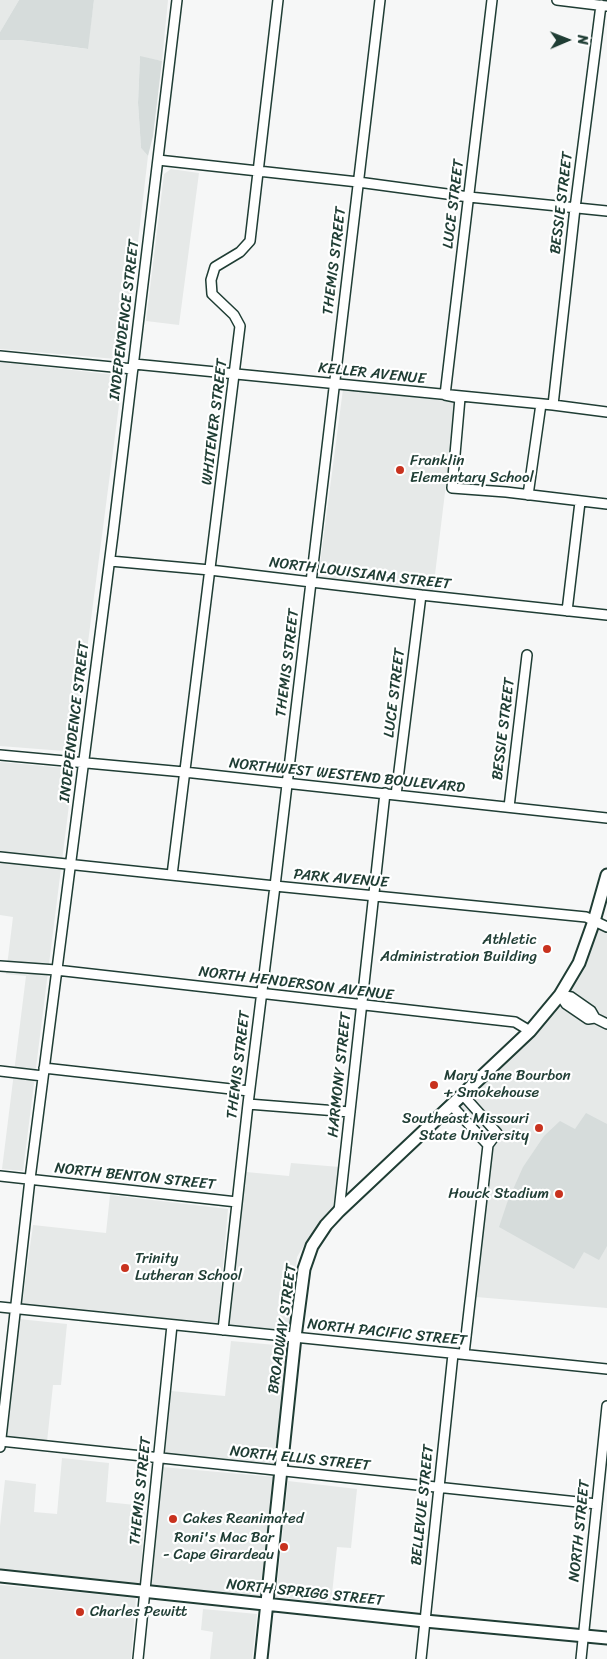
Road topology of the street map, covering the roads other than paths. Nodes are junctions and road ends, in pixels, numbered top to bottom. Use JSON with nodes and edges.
{"nodes":[{"id":1,"x":177,"y":0,"type":"edge"},
{"id":2,"x":278,"y":0,"type":"edge"},
{"id":3,"x":380,"y":0,"type":"edge"},
{"id":4,"x":492,"y":0,"type":"edge"},
{"id":5,"x":557,"y":0,"type":"edge"},
{"id":6,"x":604,"y":6,"type":"edge"},
{"id":7,"x":158,"y":160,"type":"junction"},
{"id":8,"x":258,"y":172,"type":"junction"},
{"id":9,"x":358,"y":182,"type":"junction"},
{"id":10,"x":469,"y":197,"type":"junction"},
{"id":11,"x":575,"y":208,"type":"junction"},
{"id":12,"x":607,"y":211,"type":"edge"},
{"id":13,"x":0,"y":356,"type":"edge"},
{"id":14,"x":134,"y":367,"type":"junction"},
{"id":15,"x":234,"y":373,"type":"junction"},
{"id":16,"x":334,"y":385,"type":"junction"},
{"id":17,"x":445,"y":395,"type":"junction"},
{"id":18,"x":541,"y":404,"type":"junction"},
{"id":19,"x":553,"y":405,"type":"junction"},
{"id":20,"x":607,"y":412,"type":"edge"},
{"id":21,"x":528,"y":495,"type":"junction"},
{"id":22,"x":580,"y":502,"type":"junction"},
{"id":23,"x":607,"y":504,"type":"edge"},
{"id":24,"x":110,"y":561,"type":"junction"},
{"id":25,"x":210,"y":570,"type":"junction"},
{"id":26,"x":311,"y":582,"type":"junction"},
{"id":27,"x":421,"y":595,"type":"junction"},
{"id":28,"x":567,"y":611,"type":"junction"},
{"id":29,"x":607,"y":615,"type":"edge"},
{"id":30,"x":527,"y":655,"type":"dead end"},
{"id":31,"x":0,"y":755,"type":"edge"},
{"id":32,"x":83,"y":762,"type":"junction"},
{"id":33,"x":184,"y":772,"type":"junction"},
{"id":34,"x":287,"y":784,"type":"junction"},
{"id":35,"x":385,"y":793,"type":"junction"},
{"id":36,"x":396,"y":795,"type":"junction"},
{"id":37,"x":509,"y":807,"type":"junction"},
{"id":38,"x":607,"y":818,"type":"edge"},
{"id":39,"x":0,"y":857,"type":"edge"},
{"id":40,"x":71,"y":863,"type":"junction"},
{"id":41,"x":172,"y":875,"type":"junction"},
{"id":42,"x":607,"y":875,"type":"edge"},
{"id":43,"x":275,"y":886,"type":"junction"},
{"id":44,"x":373,"y":896,"type":"junction"},
{"id":45,"x":594,"y":921,"type":"junction"},
{"id":46,"x":607,"y":927,"type":"edge"},
{"id":47,"x":0,"y":966,"type":"edge"},
{"id":48,"x":56,"y":970,"type":"junction"},
{"id":49,"x":261,"y":994,"type":"junction"},
{"id":50,"x":560,"y":995,"type":"junction"},
{"id":51,"x":362,"y":1006,"type":"junction"},
{"id":52,"x":607,"y":1024,"type":"edge"},
{"id":53,"x":530,"y":1031,"type":"junction"},
{"id":54,"x":0,"y":1071,"type":"edge"},
{"id":55,"x":44,"y":1072,"type":"junction"},
{"id":56,"x":250,"y":1092,"type":"junction"},
{"id":57,"x":463,"y":1095,"type":"junction"},
{"id":58,"x":248,"y":1104,"type":"junction"},
{"id":59,"x":452,"y":1106,"type":"junction"},
{"id":60,"x":350,"y":1112,"type":"junction"},
{"id":61,"x":488,"y":1145,"type":"junction"},
{"id":62,"x":0,"y":1176,"type":"edge"},
{"id":63,"x":30,"y":1179,"type":"junction"},
{"id":64,"x":237,"y":1202,"type":"junction"},
{"id":65,"x":339,"y":1211,"type":"junction"},
{"id":66,"x":0,"y":1307,"type":"edge"},
{"id":67,"x":15,"y":1309,"type":"junction"},
{"id":68,"x":172,"y":1325,"type":"junction"},
{"id":69,"x":223,"y":1330,"type":"junction"},
{"id":70,"x":295,"y":1336,"type":"junction"},
{"id":71,"x":453,"y":1354,"type":"junction"},
{"id":72,"x":464,"y":1354,"type":"junction"},
{"id":73,"x":607,"y":1369,"type":"edge"},
{"id":74,"x":607,"y":1406,"type":"edge"},
{"id":75,"x":0,"y":1443,"type":"edge"},
{"id":76,"x":159,"y":1458,"type":"junction"},
{"id":77,"x":280,"y":1471,"type":"junction"},
{"id":78,"x":439,"y":1487,"type":"junction"},
{"id":79,"x":597,"y":1504,"type":"junction"},
{"id":80,"x":0,"y":1576,"type":"edge"},
{"id":81,"x":144,"y":1591,"type":"junction"},
{"id":82,"x":266,"y":1603,"type":"junction"},
{"id":83,"x":425,"y":1621,"type":"junction"},
{"id":84,"x":584,"y":1635,"type":"junction"},
{"id":85,"x":607,"y":1638,"type":"edge"},
{"id":86,"x":138,"y":1659,"type":"edge"},
{"id":87,"x":261,"y":1659,"type":"edge"},
{"id":88,"x":421,"y":1659,"type":"edge"},
{"id":89,"x":581,"y":1659,"type":"edge"}],
"edges":[{"from":1,"to":7,"type":"street","name":"INDEPENDENCE STREET"},
{"from":2,"to":8,"type":"street","name":"WHITENER STREET"},
{"from":3,"to":9,"type":"street","name":"THEMIS STREET"},
{"from":4,"to":10,"type":"street","name":"LUCE STREET"},
{"from":5,"to":6,"type":"street"},
{"from":6,"to":11,"type":"street","name":"BESSIE STREET"},
{"from":7,"to":8,"type":"street"},
{"from":7,"to":14,"type":"street","name":"INDEPENDENCE STREET"},
{"from":8,"to":9,"type":"street"},
{"from":8,"to":15,"type":"street","name":"WHITENER STREET"},
{"from":9,"to":10,"type":"street"},
{"from":9,"to":16,"type":"street","name":"THEMIS STREET"},
{"from":10,"to":11,"type":"street"},
{"from":10,"to":17,"type":"street","name":"LUCE STREET"},
{"from":11,"to":12,"type":"street"},
{"from":11,"to":19,"type":"street","name":"BESSIE STREET"},
{"from":13,"to":14,"type":"street","name":"KELLER AVENUE"},
{"from":14,"to":15,"type":"street","name":"KELLER AVENUE"},
{"from":14,"to":24,"type":"street","name":"INDEPENDENCE STREET"},
{"from":15,"to":16,"type":"street","name":"KELLER AVENUE"},
{"from":15,"to":25,"type":"street","name":"WHITENER STREET"},
{"from":16,"to":17,"type":"street","name":"KELLER AVENUE"},
{"from":16,"to":26,"type":"street","name":"THEMIS STREET"},
{"from":17,"to":18,"type":"street","name":"KELLER AVENUE"},
{"from":17,"to":21,"type":"street"},
{"from":18,"to":19,"type":"street","name":"KELLER AVENUE"},
{"from":18,"to":21,"type":"street"},
{"from":19,"to":20,"type":"street","name":"KELLER AVENUE"},
{"from":21,"to":22,"type":"street"},
{"from":22,"to":23,"type":"street"},
{"from":22,"to":28,"type":"street"},
{"from":24,"to":25,"type":"street","name":"NORTH LOUISIANA STREET"},
{"from":24,"to":32,"type":"street","name":"INDEPENDENCE STREET"},
{"from":25,"to":26,"type":"street","name":"NORTH LOUISIANA STREET"},
{"from":25,"to":33,"type":"street","name":"WHITENER STREET"},
{"from":26,"to":27,"type":"street","name":"NORTH LOUISIANA STREET"},
{"from":26,"to":34,"type":"street","name":"THEMIS STREET"},
{"from":27,"to":28,"type":"street","name":"NORTH LOUISIANA STREET"},
{"from":27,"to":36,"type":"street","name":"LUCE STREET"},
{"from":28,"to":29,"type":"street","name":"NORTH LOUISIANA STREET"},
{"from":30,"to":37,"type":"street","name":"BESSIE STREET"},
{"from":31,"to":32,"type":"street","name":"NORTHWEST WESTEND BOULEVARD"},
{"from":32,"to":33,"type":"street","name":"NORTHWEST WESTEND BOULEVARD"},
{"from":32,"to":40,"type":"street","name":"INDEPENDENCE STREET"},
{"from":33,"to":34,"type":"street","name":"NORTHWEST WESTEND BOULEVARD"},
{"from":33,"to":41,"type":"street","name":"WHITENER STREET"},
{"from":34,"to":35,"type":"street","name":"NORTHWEST WESTEND BOULEVARD"},
{"from":34,"to":43,"type":"street","name":"THEMIS STREET"},
{"from":35,"to":36,"type":"street","name":"NORTHWEST WESTEND BOULEVARD"},
{"from":35,"to":44,"type":"street","name":"HARMONY STREET"},
{"from":36,"to":37,"type":"street","name":"NORTHWEST WESTEND BOULEVARD"},
{"from":37,"to":38,"type":"street","name":"NORTHWEST WESTEND BOULEVARD"},
{"from":39,"to":40,"type":"street","name":"PARK AVENUE"},
{"from":40,"to":41,"type":"street","name":"PARK AVENUE"},
{"from":40,"to":48,"type":"street","name":"INDEPENDENCE STREET"},
{"from":41,"to":43,"type":"street","name":"PARK AVENUE"},
{"from":42,"to":45,"type":"main road","name":"BROADWAY STREET"},
{"from":43,"to":44,"type":"street","name":"PARK AVENUE"},
{"from":43,"to":49,"type":"street","name":"THEMIS STREET"},
{"from":44,"to":45,"type":"street","name":"PARK AVENUE"},
{"from":44,"to":51,"type":"street","name":"HARMONY STREET"},
{"from":45,"to":46,"type":"street","name":"PARK AVENUE"},
{"from":45,"to":50,"type":"main road","name":"BROADWAY STREET"},
{"from":47,"to":48,"type":"street","name":"NORTH HENDERSON AVENUE"},
{"from":48,"to":49,"type":"street","name":"NORTH HENDERSON AVENUE"},
{"from":48,"to":55,"type":"street","name":"INDEPENDENCE STREET"},
{"from":49,"to":51,"type":"street","name":"NORTH HENDERSON AVENUE"},
{"from":49,"to":56,"type":"street","name":"THEMIS STREET"},
{"from":50,"to":52,"type":"street"},
{"from":50,"to":53,"type":"main road","name":"BROADWAY STREET"},
{"from":51,"to":53,"type":"street","name":"NORTH HENDERSON AVENUE"},
{"from":51,"to":60,"type":"street","name":"HARMONY STREET"},
{"from":53,"to":57,"type":"main road","name":"BROADWAY STREET"},
{"from":54,"to":55,"type":"street"},
{"from":55,"to":56,"type":"street"},
{"from":55,"to":63,"type":"street","name":"INDEPENDENCE STREET"},
{"from":56,"to":58,"type":"street","name":"THEMIS STREET"},
{"from":57,"to":59,"type":"main road","name":"BROADWAY STREET"},
{"from":57,"to":61,"type":"street"},
{"from":58,"to":60,"type":"street"},
{"from":58,"to":64,"type":"street","name":"THEMIS STREET"},
{"from":59,"to":61,"type":"street"},
{"from":59,"to":65,"type":"main road","name":"BROADWAY STREET"},
{"from":60,"to":65,"type":"street","name":"HARMONY STREET"},
{"from":61,"to":72,"type":"street"},
{"from":62,"to":63,"type":"street","name":"NORTH BENTON STREET"},
{"from":63,"to":64,"type":"street","name":"NORTH BENTON STREET"},
{"from":63,"to":67,"type":"street","name":"INDEPENDENCE STREET"},
{"from":64,"to":69,"type":"street","name":"THEMIS STREET"},
{"from":65,"to":70,"type":"main road","name":"BROADWAY STREET"},
{"from":66,"to":67,"type":"street","name":"NORTH PACIFIC STREET"},
{"from":67,"to":68,"type":"street","name":"NORTH PACIFIC STREET"},
{"from":67,"to":75,"type":"street","name":"INDEPENDENCE STREET"},
{"from":68,"to":69,"type":"street","name":"NORTH PACIFIC STREET"},
{"from":68,"to":76,"type":"street","name":"THEMIS STREET"},
{"from":69,"to":70,"type":"street","name":"NORTH PACIFIC STREET"},
{"from":70,"to":71,"type":"street","name":"NORTH PACIFIC STREET"},
{"from":70,"to":77,"type":"main road","name":"BROADWAY STREET"},
{"from":71,"to":72,"type":"street","name":"NORTH PACIFIC STREET"},
{"from":71,"to":78,"type":"street","name":"BELLEVUE STREET"},
{"from":72,"to":73,"type":"street","name":"NORTH PACIFIC STREET"},
{"from":74,"to":79,"type":"street","name":"NORTH STREET"},
{"from":75,"to":76,"type":"street","name":"NORTH ELLIS STREET"},
{"from":76,"to":77,"type":"street","name":"NORTH ELLIS STREET"},
{"from":76,"to":81,"type":"street","name":"THEMIS STREET"},
{"from":77,"to":78,"type":"street","name":"NORTH ELLIS STREET"},
{"from":77,"to":82,"type":"main road","name":"BROADWAY STREET"},
{"from":78,"to":79,"type":"street","name":"NORTH ELLIS STREET"},
{"from":78,"to":83,"type":"street","name":"BELLEVUE STREET"},
{"from":79,"to":84,"type":"street","name":"NORTH STREET"},
{"from":80,"to":81,"type":"main road","name":"NORTH SPRIGG STREET"},
{"from":81,"to":82,"type":"main road","name":"NORTH SPRIGG STREET"},
{"from":81,"to":86,"type":"street","name":"THEMIS STREET"},
{"from":82,"to":83,"type":"main road","name":"NORTH SPRIGG STREET"},
{"from":82,"to":87,"type":"main road","name":"BROADWAY STREET"},
{"from":83,"to":84,"type":"main road","name":"NORTH SPRIGG STREET"},
{"from":83,"to":88,"type":"street","name":"BELLEVUE STREET"},
{"from":84,"to":85,"type":"main road","name":"NORTH SPRIGG STREET"},
{"from":84,"to":89,"type":"street","name":"NORTH STREET"}]}
